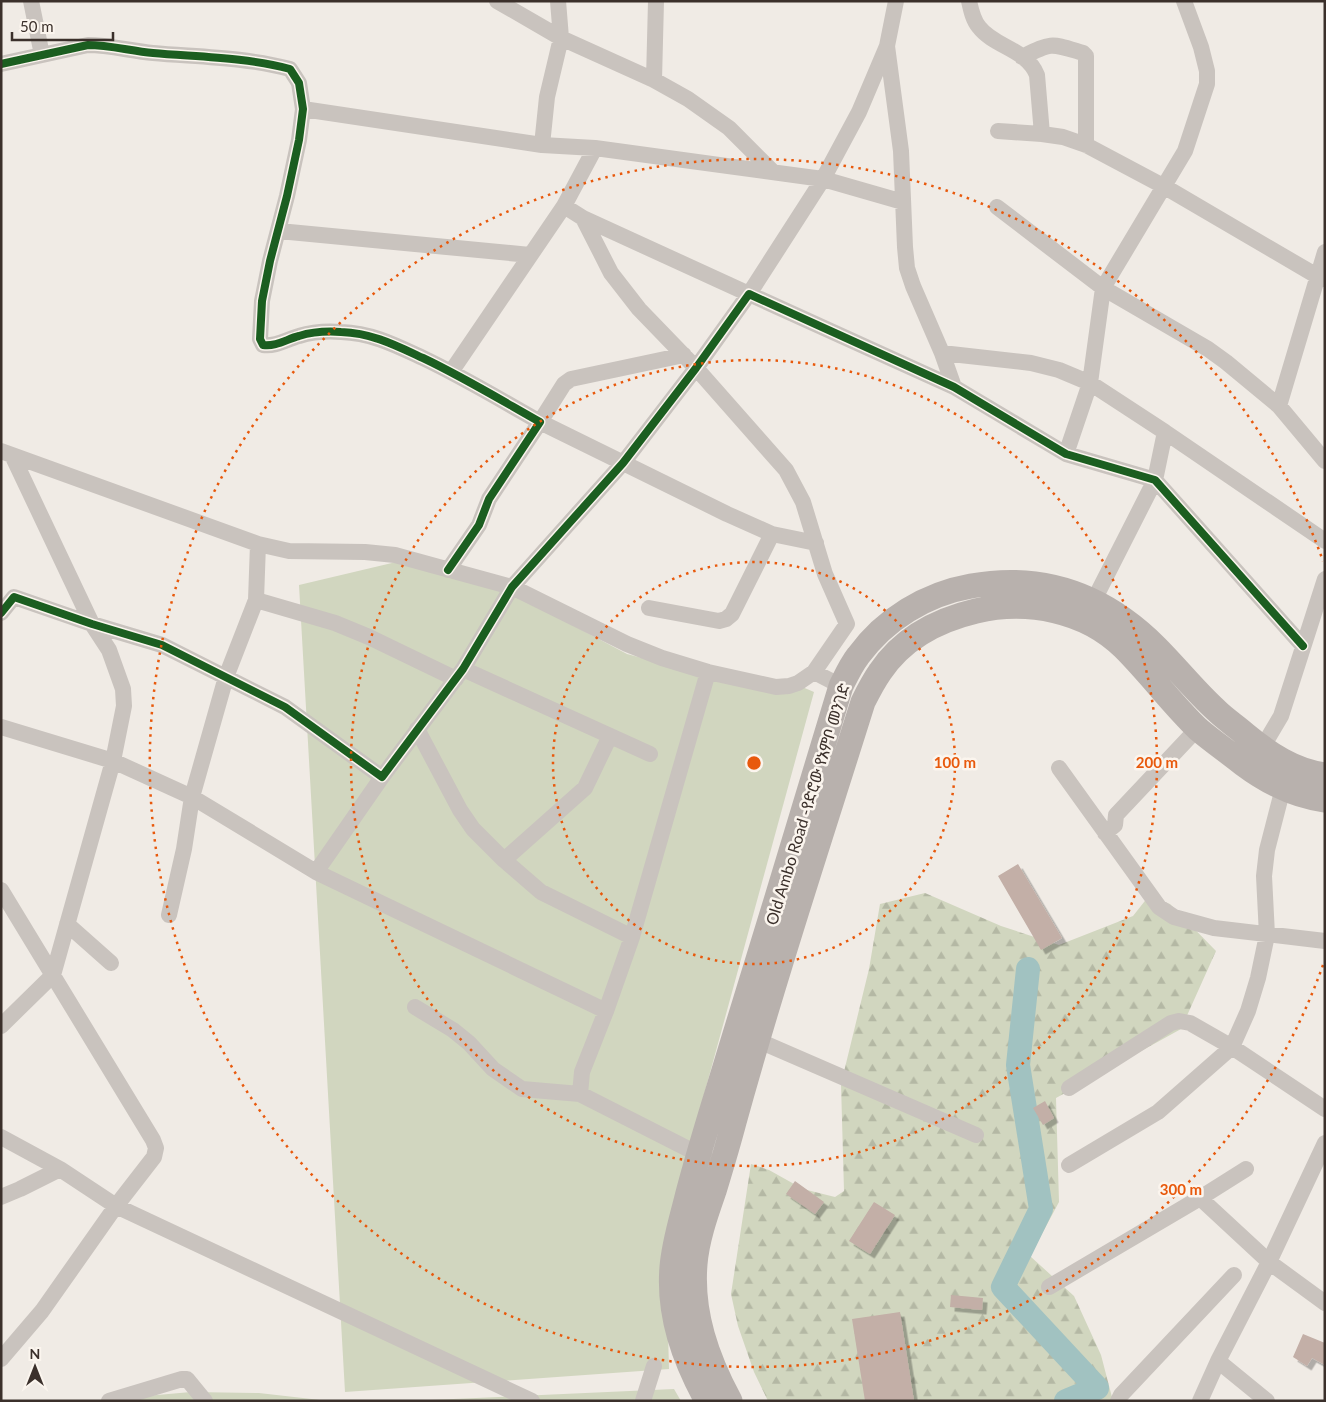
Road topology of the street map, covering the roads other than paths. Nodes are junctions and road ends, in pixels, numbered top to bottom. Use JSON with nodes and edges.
{"nodes":[{"id":1,"x":31,"y":1,"type":"edge"},
{"id":2,"x":497,"y":1,"type":"edge"},
{"id":3,"x":558,"y":1,"type":"edge"},
{"id":4,"x":656,"y":1,"type":"edge"},
{"id":5,"x":896,"y":1,"type":"edge"},
{"id":6,"x":969,"y":1,"type":"edge"},
{"id":7,"x":1182,"y":2,"type":"edge"},
{"id":8,"x":561,"y":38,"type":"junction"},
{"id":9,"x":887,"y":46,"type":"junction"},
{"id":10,"x":42,"y":55,"type":"junction"},
{"id":11,"x":1022,"y":57,"type":"junction"},
{"id":12,"x":1,"y":64,"type":"edge"},
{"id":13,"x":654,"y":80,"type":"junction"},
{"id":14,"x":302,"y":109,"type":"junction"},
{"id":15,"x":998,"y":131,"type":"dead end"},
{"id":16,"x":1042,"y":134,"type":"junction"},
{"id":17,"x":1086,"y":145,"type":"junction"},
{"id":18,"x":542,"y":146,"type":"junction"},
{"id":19,"x":595,"y":148,"type":"junction"},
{"id":20,"x":774,"y":172,"type":"junction"},
{"id":21,"x":824,"y":179,"type":"junction"},
{"id":22,"x":1164,"y":187,"type":"junction"},
{"id":23,"x":903,"y":202,"type":"junction"},
{"id":24,"x":564,"y":206,"type":"junction"},
{"id":25,"x":997,"y":207,"type":"dead end"},
{"id":26,"x":583,"y":218,"type":"junction"},
{"id":27,"x":279,"y":231,"type":"junction"},
{"id":28,"x":1325,"y":252,"type":"edge"},
{"id":29,"x":530,"y":256,"type":"junction"},
{"id":30,"x":1321,"y":278,"type":"edge"},
{"id":31,"x":1104,"y":288,"type":"junction"},
{"id":32,"x":749,"y":294,"type":"junction"},
{"id":33,"x":942,"y":353,"type":"junction"},
{"id":34,"x":684,"y":356,"type":"junction"},
{"id":35,"x":696,"y":368,"type":"junction"},
{"id":36,"x":451,"y":372,"type":"junction"},
{"id":37,"x":1090,"y":383,"type":"junction"},
{"id":38,"x":954,"y":387,"type":"junction"},
{"id":39,"x":1279,"y":406,"type":"junction"},
{"id":40,"x":540,"y":422,"type":"junction"},
{"id":41,"x":1165,"y":432,"type":"junction"},
{"id":42,"x":7,"y":453,"type":"edge"},
{"id":43,"x":1066,"y":454,"type":"junction"},
{"id":44,"x":1325,"y":462,"type":"edge"},
{"id":45,"x":623,"y":463,"type":"junction"},
{"id":46,"x":1156,"y":480,"type":"junction"},
{"id":47,"x":772,"y":534,"type":"junction"},
{"id":48,"x":1325,"y":541,"type":"edge"},
{"id":49,"x":816,"y":543,"type":"junction"},
{"id":50,"x":258,"y":544,"type":"junction"},
{"id":51,"x":448,"y":570,"type":"junction"},
{"id":52,"x":1325,"y":579,"type":"edge"},
{"id":53,"x":512,"y":586,"type":"junction"},
{"id":54,"x":8,"y":594,"type":"edge"},
{"id":55,"x":1010,"y":595,"type":"junction"},
{"id":56,"x":256,"y":600,"type":"junction"},
{"id":57,"x":1094,"y":600,"type":"junction"},
{"id":58,"x":649,"y":608,"type":"dead end"},
{"id":59,"x":1,"y":613,"type":"edge"},
{"id":60,"x":92,"y":624,"type":"junction"},
{"id":61,"x":1303,"y":646,"type":"junction"},
{"id":62,"x":708,"y":672,"type":"junction"},
{"id":63,"x":814,"y":672,"type":"junction"},
{"id":64,"x":460,"y":674,"type":"junction"},
{"id":65,"x":226,"y":677,"type":"junction"},
{"id":66,"x":841,"y":686,"type":"junction"},
{"id":67,"x":1,"y":727,"type":"edge"},
{"id":68,"x":1198,"y":728,"type":"junction"},
{"id":69,"x":417,"y":730,"type":"junction"},
{"id":70,"x":610,"y":736,"type":"junction"},
{"id":71,"x":1262,"y":748,"type":"junction"},
{"id":72,"x":650,"y":754,"type":"dead end"},
{"id":73,"x":113,"y":761,"type":"junction"},
{"id":74,"x":1059,"y":768,"type":"dead end"},
{"id":75,"x":1325,"y":775,"type":"edge"},
{"id":76,"x":382,"y":777,"type":"junction"},
{"id":77,"x":1283,"y":788,"type":"junction"},
{"id":78,"x":192,"y":796,"type":"junction"},
{"id":79,"x":1325,"y":800,"type":"edge"},
{"id":80,"x":1105,"y":833,"type":"junction"},
{"id":81,"x":504,"y":860,"type":"junction"},
{"id":82,"x":316,"y":872,"type":"junction"},
{"id":83,"x":1,"y":890,"type":"edge"},
{"id":84,"x":169,"y":915,"type":"dead end"},
{"id":85,"x":67,"y":924,"type":"junction"},
{"id":86,"x":1267,"y":935,"type":"junction"},
{"id":87,"x":632,"y":937,"type":"junction"},
{"id":88,"x":1325,"y":941,"type":"edge"},
{"id":89,"x":111,"y":964,"type":"dead end"},
{"id":90,"x":53,"y":975,"type":"junction"},
{"id":91,"x":415,"y":1007,"type":"dead end"},
{"id":92,"x":606,"y":1011,"type":"junction"},
{"id":93,"x":3,"y":1021,"type":"edge"},
{"id":94,"x":757,"y":1040,"type":"junction"},
{"id":95,"x":1232,"y":1046,"type":"junction"},
{"id":96,"x":1069,"y":1088,"type":"dead end"},
{"id":97,"x":580,"y":1094,"type":"junction"},
{"id":98,"x":1325,"y":1109,"type":"edge"},
{"id":99,"x":976,"y":1135,"type":"dead end"},
{"id":100,"x":1,"y":1137,"type":"edge"},
{"id":101,"x":1325,"y":1143,"type":"edge"},
{"id":102,"x":698,"y":1154,"type":"junction"},
{"id":103,"x":722,"y":1164,"type":"junction"},
{"id":104,"x":1069,"y":1165,"type":"dead end"},
{"id":105,"x":60,"y":1168,"type":"junction"},
{"id":106,"x":1246,"y":1169,"type":"dead end"},
{"id":107,"x":1,"y":1197,"type":"edge"},
{"id":108,"x":1200,"y":1198,"type":"junction"},
{"id":109,"x":116,"y":1206,"type":"junction"},
{"id":110,"x":1269,"y":1262,"type":"junction"},
{"id":111,"x":1234,"y":1275,"type":"dead end"},
{"id":112,"x":1050,"y":1287,"type":"dead end"},
{"id":113,"x":1325,"y":1303,"type":"edge"},
{"id":114,"x":1,"y":1334,"type":"edge"},
{"id":115,"x":16,"y":1341,"type":"junction"},
{"id":116,"x":1,"y":1359,"type":"edge"},
{"id":117,"x":1218,"y":1361,"type":"junction"},
{"id":118,"x":654,"y":1366,"type":"dead end"},
{"id":119,"x":109,"y":1401,"type":"edge"},
{"id":120,"x":205,"y":1401,"type":"edge"},
{"id":121,"x":532,"y":1401,"type":"edge"},
{"id":122,"x":644,"y":1401,"type":"edge"},
{"id":123,"x":706,"y":1401,"type":"edge"},
{"id":124,"x":730,"y":1401,"type":"edge"},
{"id":125,"x":1118,"y":1401,"type":"edge"},
{"id":126,"x":1200,"y":1401,"type":"edge"},
{"id":127,"x":1267,"y":1401,"type":"edge"}],
"edges":[{"from":1,"to":10,"type":"street"},
{"from":2,"to":8,"type":"street"},
{"from":3,"to":8,"type":"street"},
{"from":4,"to":13,"type":"street"},
{"from":5,"to":9,"type":"street"},
{"from":6,"to":11,"type":"street"},
{"from":7,"to":22,"type":"street"},
{"from":8,"to":13,"type":"street"},
{"from":8,"to":18,"type":"street"},
{"from":9,"to":21,"type":"street"},
{"from":9,"to":23,"type":"street"},
{"from":10,"to":12,"type":"street"},
{"from":10,"to":14,"type":"street"},
{"from":11,"to":16,"type":"street"},
{"from":11,"to":17,"type":"street"},
{"from":13,"to":20,"type":"street"},
{"from":14,"to":18,"type":"street"},
{"from":14,"to":27,"type":"street"},
{"from":15,"to":16,"type":"street"},
{"from":16,"to":17,"type":"street"},
{"from":17,"to":22,"type":"street"},
{"from":18,"to":19,"type":"street"},
{"from":19,"to":20,"type":"street"},
{"from":19,"to":24,"type":"street"},
{"from":20,"to":21,"type":"street"},
{"from":21,"to":23,"type":"street"},
{"from":21,"to":32,"type":"street"},
{"from":22,"to":30,"type":"street"},
{"from":22,"to":31,"type":"street"},
{"from":23,"to":33,"type":"street"},
{"from":24,"to":26,"type":"street"},
{"from":24,"to":29,"type":"street"},
{"from":25,"to":31,"type":"street"},
{"from":26,"to":32,"type":"street"},
{"from":26,"to":34,"type":"street"},
{"from":27,"to":29,"type":"street"},
{"from":27,"to":36,"type":"street"},
{"from":28,"to":30,"type":"street"},
{"from":29,"to":36,"type":"street"},
{"from":30,"to":39,"type":"street"},
{"from":31,"to":37,"type":"street"},
{"from":31,"to":39,"type":"street"},
{"from":32,"to":35,"type":"street"},
{"from":32,"to":38,"type":"street"},
{"from":33,"to":37,"type":"street"},
{"from":33,"to":38,"type":"street"},
{"from":34,"to":35,"type":"street"},
{"from":34,"to":40,"type":"street"},
{"from":35,"to":45,"type":"street"},
{"from":35,"to":49,"type":"street"},
{"from":36,"to":40,"type":"street"},
{"from":37,"to":41,"type":"street"},
{"from":37,"to":43,"type":"street"},
{"from":38,"to":43,"type":"street"},
{"from":39,"to":44,"type":"street"},
{"from":40,"to":45,"type":"street"},
{"from":40,"to":51,"type":"street"},
{"from":41,"to":46,"type":"street"},
{"from":41,"to":48,"type":"street"},
{"from":42,"to":50,"type":"street"},
{"from":42,"to":60,"type":"street"},
{"from":43,"to":46,"type":"street"},
{"from":45,"to":47,"type":"street"},
{"from":45,"to":53,"type":"street"},
{"from":46,"to":57,"type":"street"},
{"from":46,"to":61,"type":"street"},
{"from":47,"to":49,"type":"street"},
{"from":47,"to":58,"type":"street"},
{"from":49,"to":63,"type":"street"},
{"from":50,"to":51,"type":"street"},
{"from":50,"to":56,"type":"street"},
{"from":51,"to":53,"type":"street"},
{"from":52,"to":61,"type":"street"},
{"from":53,"to":62,"type":"street"},
{"from":53,"to":64,"type":"street"},
{"from":54,"to":59,"type":"street"},
{"from":54,"to":60,"type":"street"},
{"from":55,"to":57,"type":"main road","name":"Old Ambo Road -የድሮው የአምቦ መንገድ"},
{"from":55,"to":66,"type":"main road","name":"Old Ambo Road -የድሮው የአምቦ መንገድ"},
{"from":55,"to":68,"type":"main road","name":"Old Ambo Road -የድሮው የአምቦ መንገድ"},
{"from":55,"to":94,"type":"main road","name":"Old Ambo Road -የድሮው የአምቦ መንገድ"},
{"from":56,"to":64,"type":"street"},
{"from":56,"to":65,"type":"street"},
{"from":57,"to":71,"type":"main road","name":"Old Ambo Road -የድሮው የአምቦ መንገድ"},
{"from":60,"to":65,"type":"street"},
{"from":60,"to":73,"type":"street"},
{"from":61,"to":71,"type":"street"},
{"from":62,"to":63,"type":"street"},
{"from":62,"to":87,"type":"street"},
{"from":63,"to":66,"type":"street"},
{"from":64,"to":69,"type":"street"},
{"from":64,"to":70,"type":"street"},
{"from":65,"to":76,"type":"street"},
{"from":65,"to":78,"type":"street"},
{"from":66,"to":102,"type":"main road","name":"Old Ambo Road -የድሮው የአምቦ መንገድ"},
{"from":67,"to":73,"type":"street"},
{"from":68,"to":77,"type":"main road","name":"Old Ambo Road -የድሮው የአምቦ መንገድ"},
{"from":68,"to":80,"type":"street"},
{"from":69,"to":76,"type":"street"},
{"from":69,"to":81,"type":"street"},
{"from":70,"to":72,"type":"street"},
{"from":70,"to":81,"type":"street"},
{"from":71,"to":75,"type":"main road","name":"Old Ambo Road -የድሮው የአምቦ መንገድ"},
{"from":73,"to":78,"type":"street"},
{"from":73,"to":85,"type":"street"},
{"from":74,"to":80,"type":"street"},
{"from":76,"to":82,"type":"street"},
{"from":77,"to":79,"type":"main road","name":"Old Ambo Road -የድሮው የአምቦ መንገድ"},
{"from":77,"to":86,"type":"street"},
{"from":78,"to":82,"type":"street"},
{"from":78,"to":84,"type":"street"},
{"from":80,"to":86,"type":"street"},
{"from":81,"to":87,"type":"street"},
{"from":82,"to":92,"type":"street"},
{"from":83,"to":90,"type":"street"},
{"from":85,"to":89,"type":"street"},
{"from":85,"to":90,"type":"street"},
{"from":86,"to":88,"type":"street"},
{"from":86,"to":95,"type":"street"},
{"from":87,"to":92,"type":"street"},
{"from":90,"to":93,"type":"street"},
{"from":90,"to":109,"type":"street"},
{"from":91,"to":97,"type":"street"},
{"from":92,"to":97,"type":"street"},
{"from":94,"to":99,"type":"street"},
{"from":94,"to":103,"type":"main road","name":"Old Ambo Road -የድሮው የአምቦ መንገድ"},
{"from":95,"to":96,"type":"street"},
{"from":95,"to":98,"type":"street"},
{"from":95,"to":104,"type":"street"},
{"from":97,"to":102,"type":"street"},
{"from":100,"to":105,"type":"street"},
{"from":101,"to":110,"type":"street"},
{"from":102,"to":103,"type":"street"},
{"from":102,"to":123,"type":"main road","name":"Old Ambo Road -የድሮው የአምቦ መንገድ"},
{"from":103,"to":124,"type":"main road","name":"Old Ambo Road -የድሮው የአምቦ መንገድ"},
{"from":105,"to":107,"type":"street"},
{"from":105,"to":109,"type":"street"},
{"from":106,"to":108,"type":"street"},
{"from":108,"to":110,"type":"street"},
{"from":108,"to":112,"type":"street"},
{"from":109,"to":115,"type":"street"},
{"from":109,"to":121,"type":"street"},
{"from":110,"to":113,"type":"street"},
{"from":110,"to":117,"type":"street"},
{"from":111,"to":125,"type":"street"},
{"from":114,"to":115,"type":"street"},
{"from":115,"to":116,"type":"street"},
{"from":117,"to":126,"type":"street"},
{"from":117,"to":127,"type":"street"},
{"from":118,"to":122,"type":"street"},
{"from":119,"to":120,"type":"street"}]}
